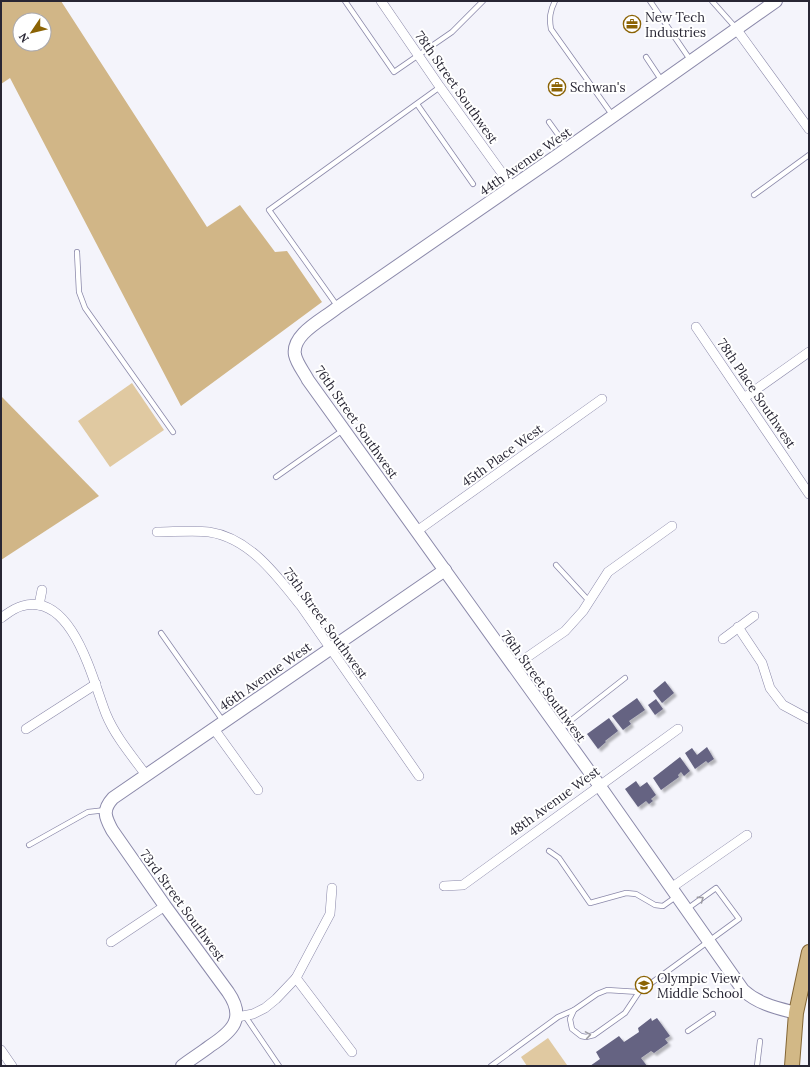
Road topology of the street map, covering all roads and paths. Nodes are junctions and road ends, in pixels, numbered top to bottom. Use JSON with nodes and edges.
{"nodes":[{"id":1,"x":345,"y":1,"type":"edge"},
{"id":2,"x":381,"y":1,"type":"edge"},
{"id":3,"x":483,"y":1,"type":"edge"},
{"id":4,"x":555,"y":1,"type":"edge"},
{"id":5,"x":650,"y":1,"type":"edge"},
{"id":6,"x":712,"y":1,"type":"edge"},
{"id":7,"x":776,"y":1,"type":"edge"},
{"id":8,"x":737,"y":30,"type":"junction"},
{"id":9,"x":418,"y":55,"type":"junction"},
{"id":10,"x":646,"y":57,"type":"dead end"},
{"id":11,"x":691,"y":61,"type":"junction"},
{"id":12,"x":660,"y":84,"type":"junction"},
{"id":13,"x":440,"y":88,"type":"junction"},
{"id":14,"x":417,"y":104,"type":"junction"},
{"id":15,"x":613,"y":116,"type":"junction"},
{"id":16,"x":549,"y":122,"type":"dead end"},
{"id":17,"x":809,"y":129,"type":"edge"},
{"id":18,"x":568,"y":148,"type":"junction"},
{"id":19,"x":809,"y":155,"type":"edge"},
{"id":20,"x":473,"y":184,"type":"dead end"},
{"id":21,"x":512,"y":187,"type":"junction"},
{"id":22,"x":754,"y":194,"type":"dead end"},
{"id":23,"x":76,"y":252,"type":"dead end"},
{"id":24,"x":338,"y":307,"type":"junction"},
{"id":25,"x":696,"y":328,"type":"dead end"},
{"id":26,"x":295,"y":347,"type":"joint"},
{"id":27,"x":809,"y":352,"type":"edge"},
{"id":28,"x":744,"y":398,"type":"junction"},
{"id":29,"x":602,"y":399,"type":"dead end"},
{"id":30,"x":344,"y":429,"type":"junction"},
{"id":31,"x":173,"y":432,"type":"dead end"},
{"id":32,"x":276,"y":477,"type":"dead end"},
{"id":33,"x":809,"y":494,"type":"edge"},
{"id":34,"x":672,"y":526,"type":"dead end"},
{"id":35,"x":417,"y":531,"type":"junction"},
{"id":36,"x":157,"y":532,"type":"dead end"},
{"id":37,"x":556,"y":565,"type":"dead end"},
{"id":38,"x":445,"y":570,"type":"junction"},
{"id":39,"x":42,"y":590,"type":"dead end"},
{"id":40,"x":589,"y":601,"type":"junction"},
{"id":41,"x":39,"y":605,"type":"junction"},
{"id":42,"x":754,"y":616,"type":"dead end"},
{"id":43,"x":1,"y":618,"type":"edge"},
{"id":44,"x":738,"y":627,"type":"junction"},
{"id":45,"x":161,"y":633,"type":"dead end"},
{"id":46,"x":723,"y":639,"type":"dead end"},
{"id":47,"x":330,"y":648,"type":"junction"},
{"id":48,"x":513,"y":667,"type":"junction"},
{"id":49,"x":625,"y":678,"type":"dead end"},
{"id":50,"x":96,"y":684,"type":"junction"},
{"id":51,"x":809,"y":719,"type":"edge"},
{"id":52,"x":224,"y":722,"type":"junction"},
{"id":53,"x":26,"y":729,"type":"dead end"},
{"id":54,"x":214,"y":729,"type":"junction"},
{"id":55,"x":678,"y":729,"type":"dead end"},
{"id":56,"x":558,"y":730,"type":"junction"},
{"id":57,"x":146,"y":775,"type":"junction"},
{"id":58,"x":419,"y":776,"type":"dead end"},
{"id":59,"x":599,"y":786,"type":"junction"},
{"id":60,"x":258,"y":790,"type":"dead end"},
{"id":61,"x":106,"y":810,"type":"junction"},
{"id":62,"x":747,"y":835,"type":"dead end"},
{"id":63,"x":30,"y":845,"type":"dead end"},
{"id":64,"x":549,"y":851,"type":"dead end"},
{"id":65,"x":444,"y":886,"type":"dead end"},
{"id":66,"x":332,"y":888,"type":"dead end"},
{"id":67,"x":674,"y":892,"type":"junction"},
{"id":68,"x":165,"y":906,"type":"junction"},
{"id":69,"x":686,"y":910,"type":"junction"},
{"id":70,"x":111,"y":942,"type":"dead end"},
{"id":71,"x":709,"y":942,"type":"junction"},
{"id":72,"x":809,"y":952,"type":"edge"},
{"id":73,"x":296,"y":978,"type":"junction"},
{"id":74,"x":639,"y":992,"type":"junction"},
{"id":75,"x":574,"y":1010,"type":"junction"},
{"id":76,"x":796,"y":1013,"type":"junction"},
{"id":77,"x":713,"y":1014,"type":"dead end"},
{"id":78,"x":241,"y":1016,"type":"junction"},
{"id":79,"x":688,"y":1031,"type":"dead end"},
{"id":80,"x":760,"y":1041,"type":"dead end"},
{"id":81,"x":1,"y":1050,"type":"edge"},
{"id":82,"x":352,"y":1052,"type":"dead end"},
{"id":83,"x":12,"y":1066,"type":"edge"},
{"id":84,"x":182,"y":1066,"type":"edge"},
{"id":85,"x":279,"y":1066,"type":"edge"},
{"id":86,"x":491,"y":1066,"type":"edge"},
{"id":87,"x":757,"y":1066,"type":"edge"},
{"id":88,"x":792,"y":1066,"type":"edge"}],
"edges":[{"from":1,"to":9,"type":"lane"},
{"from":2,"to":9,"type":"street","name":"78th Street Southwest"},
{"from":3,"to":9,"type":"lane"},
{"from":4,"to":15,"type":"lane"},
{"from":5,"to":11,"type":"lane"},
{"from":6,"to":8,"type":"lane"},
{"from":7,"to":8,"type":"street","name":"44th Avenue West"},
{"from":8,"to":11,"type":"street","name":"44th Avenue West"},
{"from":8,"to":17,"type":"street"},
{"from":9,"to":13,"type":"street","name":"78th Street Southwest"},
{"from":10,"to":12,"type":"lane"},
{"from":11,"to":12,"type":"street","name":"44th Avenue West"},
{"from":12,"to":15,"type":"street","name":"44th Avenue West"},
{"from":13,"to":14,"type":"lane"},
{"from":13,"to":21,"type":"street","name":"78th Street Southwest"},
{"from":14,"to":20,"type":"lane"},
{"from":14,"to":24,"type":"lane"},
{"from":15,"to":18,"type":"street","name":"44th Avenue West"},
{"from":16,"to":18,"type":"lane"},
{"from":18,"to":21,"type":"street","name":"44th Avenue West"},
{"from":19,"to":22,"type":"lane"},
{"from":21,"to":24,"type":"street","name":"44th Avenue West"},
{"from":23,"to":31,"type":"lane"},
{"from":24,"to":26,"type":"street","name":"44th Avenue West"},
{"from":25,"to":28,"type":"street","name":"78th Place Southwest"},
{"from":26,"to":30,"type":"street","name":"76th Street Southwest"},
{"from":27,"to":28,"type":"street"},
{"from":28,"to":33,"type":"street","name":"78th Place Southwest"},
{"from":29,"to":35,"type":"street","name":"45th Place West"},
{"from":30,"to":32,"type":"lane"},
{"from":30,"to":35,"type":"street","name":"76th Street Southwest"},
{"from":34,"to":40,"type":"street"},
{"from":35,"to":38,"type":"street","name":"76th Street Southwest"},
{"from":36,"to":47,"type":"street","name":"75th Street Southwest"},
{"from":37,"to":40,"type":"lane"},
{"from":38,"to":47,"type":"street","name":"46th Avenue West"},
{"from":38,"to":48,"type":"street","name":"76th Street Southwest"},
{"from":39,"to":41,"type":"street"},
{"from":40,"to":48,"type":"street"},
{"from":41,"to":43,"type":"street"},
{"from":41,"to":50,"type":"street"},
{"from":42,"to":44,"type":"street"},
{"from":44,"to":46,"type":"street"},
{"from":44,"to":51,"type":"street"},
{"from":45,"to":52,"type":"lane"},
{"from":47,"to":52,"type":"street","name":"46th Avenue West"},
{"from":47,"to":58,"type":"street","name":"75th Street Southwest"},
{"from":48,"to":56,"type":"street","name":"76th Street Southwest"},
{"from":49,"to":56,"type":"lane"},
{"from":50,"to":53,"type":"street"},
{"from":50,"to":57,"type":"street"},
{"from":52,"to":54,"type":"street","name":"46th Avenue West"},
{"from":54,"to":57,"type":"street","name":"46th Avenue West"},
{"from":54,"to":60,"type":"street"},
{"from":55,"to":59,"type":"street","name":"48th Avenue West"},
{"from":56,"to":59,"type":"street","name":"76th Street Southwest"},
{"from":57,"to":61,"type":"street","name":"46th Avenue West"},
{"from":59,"to":65,"type":"street","name":"48th Avenue West"},
{"from":59,"to":67,"type":"street","name":"76th Street Southwest"},
{"from":61,"to":63,"type":"lane"},
{"from":61,"to":68,"type":"street","name":"73rd Street Southwest"},
{"from":62,"to":67,"type":"street"},
{"from":64,"to":67,"type":"lane"},
{"from":66,"to":73,"type":"street"},
{"from":67,"to":69,"type":"street","name":"76th Street Southwest"},
{"from":68,"to":70,"type":"street"},
{"from":68,"to":78,"type":"street","name":"73rd Street Southwest"},
{"from":69,"to":71,"type":"street","name":"76th Street Southwest"},
{"from":69,"to":71,"type":"lane","one_way":true},
{"from":71,"to":74,"type":"lane"},
{"from":71,"to":76,"type":"street","name":"76th Street Southwest"},
{"from":72,"to":76,"type":"main road"},
{"from":73,"to":78,"type":"street"},
{"from":73,"to":82,"type":"street"},
{"from":74,"to":75,"type":"lane"},
{"from":75,"to":74,"type":"lane","one_way":true},
{"from":75,"to":86,"type":"lane"},
{"from":76,"to":88,"type":"main road"},
{"from":77,"to":79,"type":"lane"},
{"from":78,"to":84,"type":"street"},
{"from":78,"to":85,"type":"lane"},
{"from":80,"to":87,"type":"lane"},
{"from":81,"to":83,"type":"street"}]}
